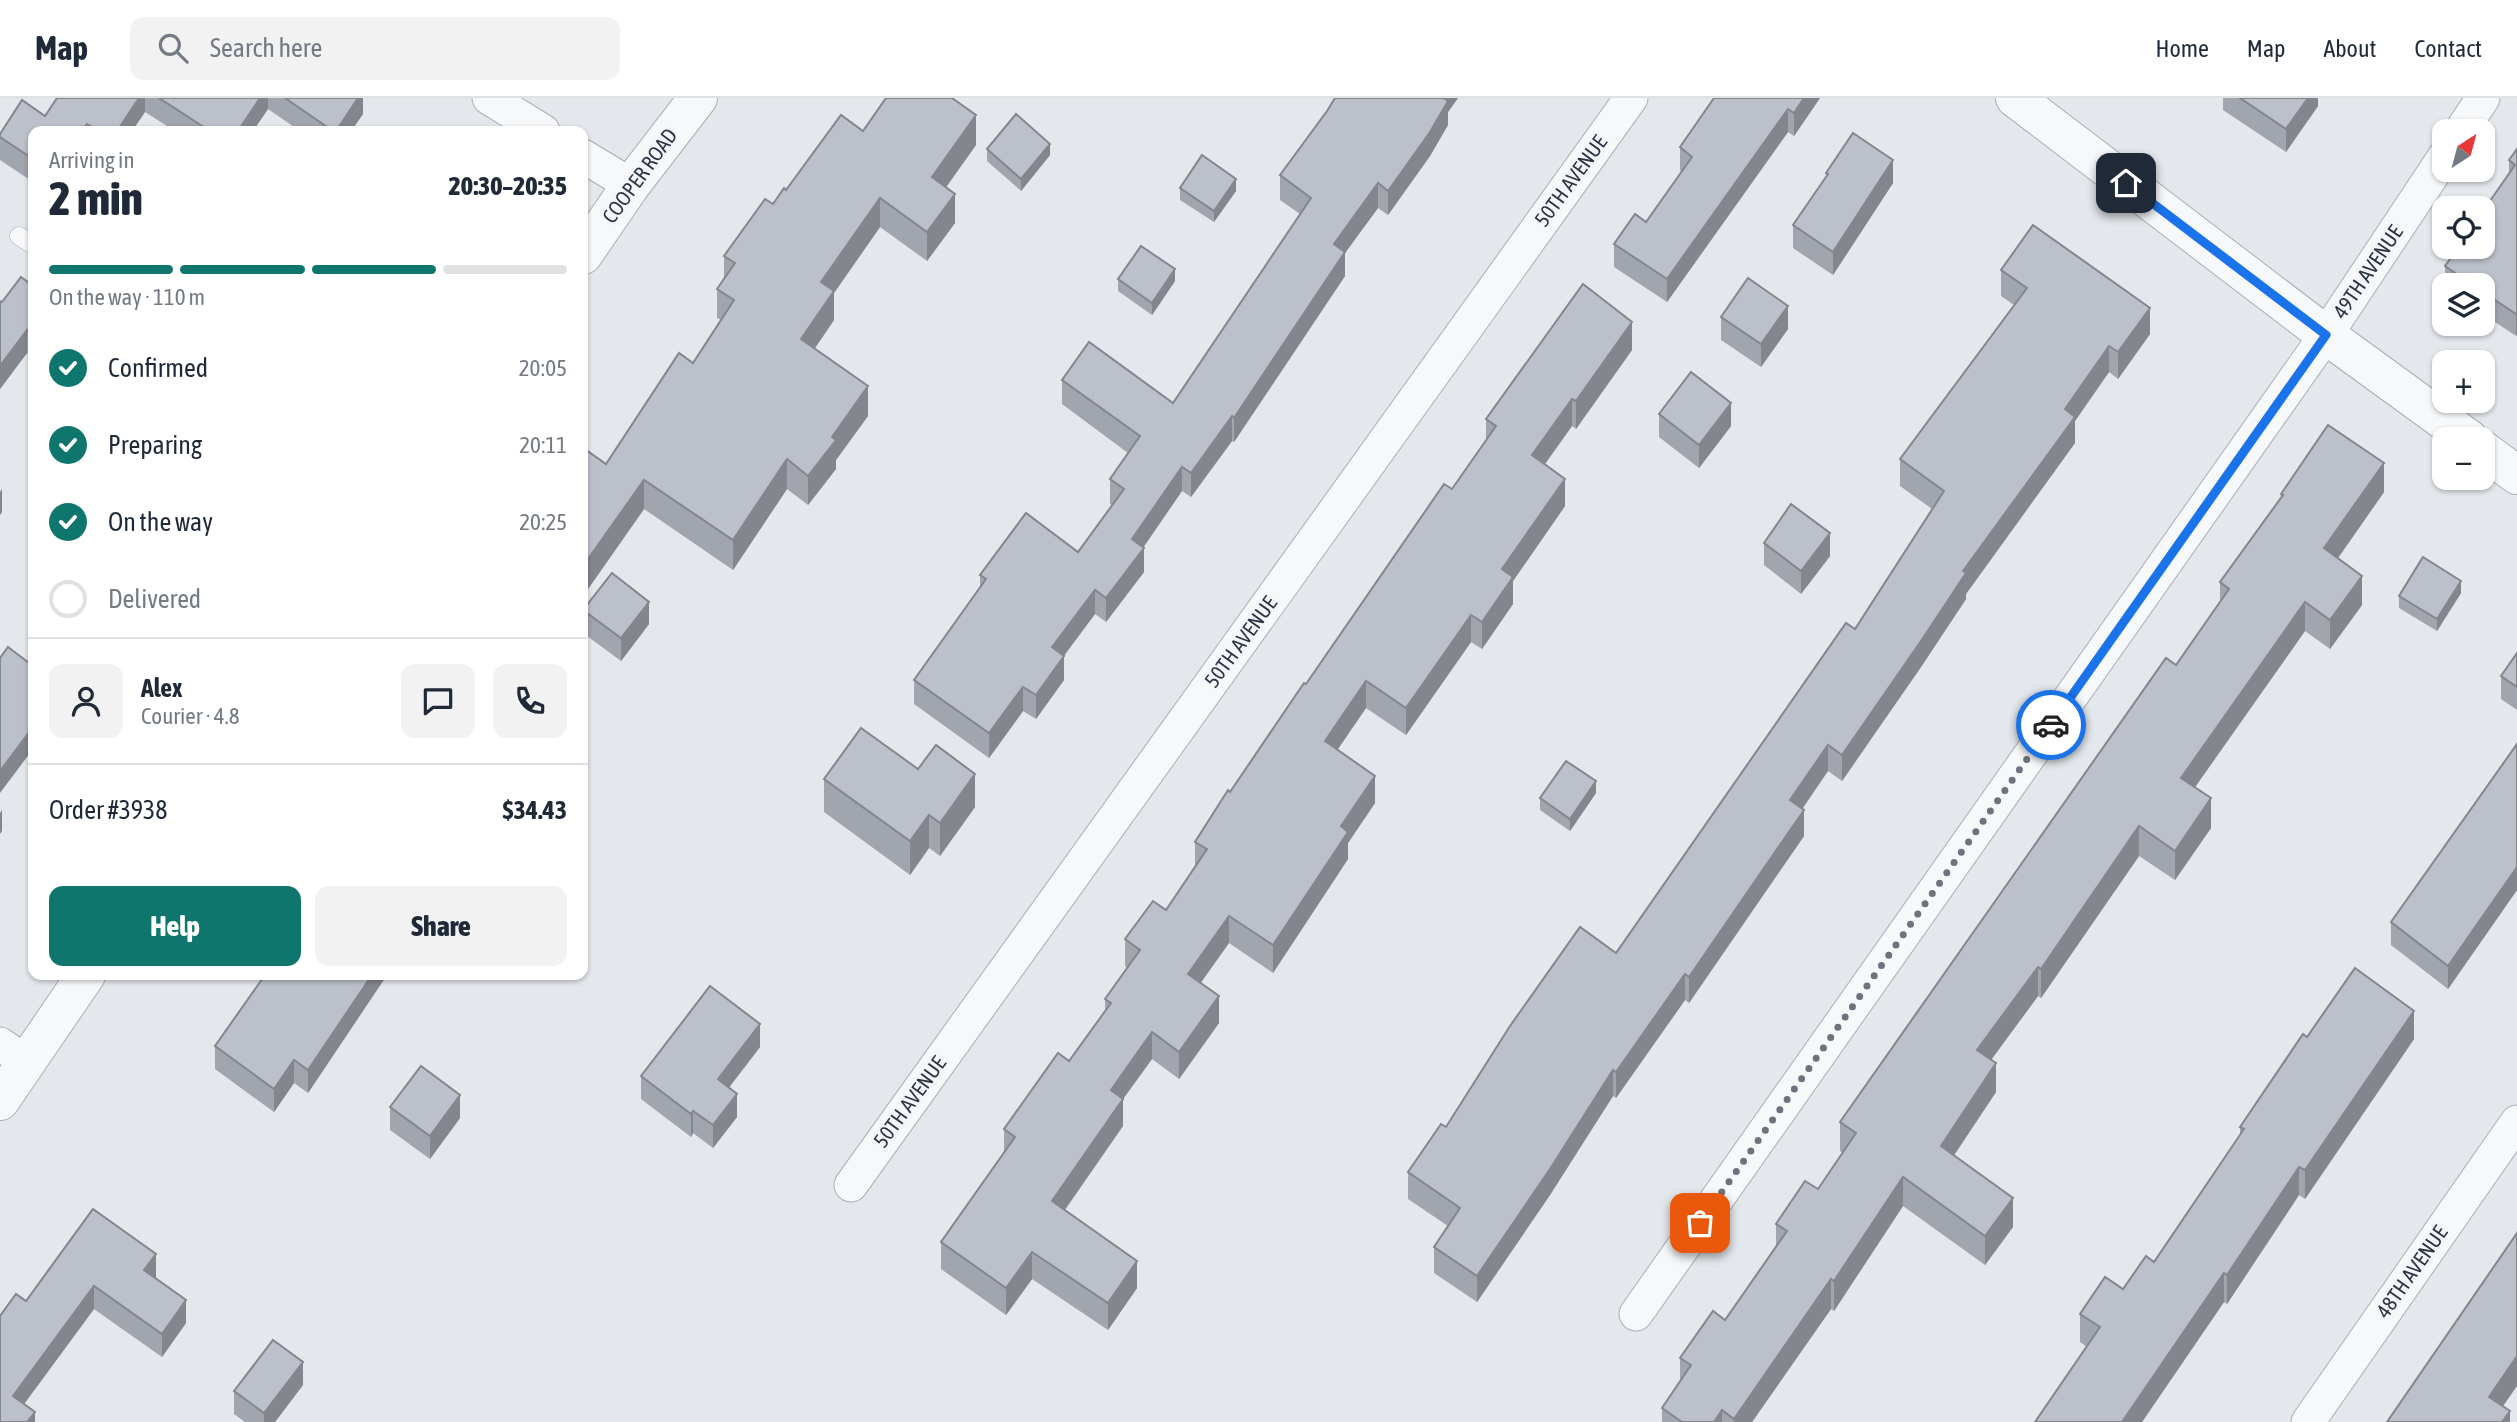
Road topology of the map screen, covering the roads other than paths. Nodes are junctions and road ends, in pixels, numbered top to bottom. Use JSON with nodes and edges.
{"nodes":[{"id":1,"x":489,"y":98,"type":"edge"},
{"id":2,"x":698,"y":98,"type":"edge"},
{"id":3,"x":1631,"y":98,"type":"edge"},
{"id":4,"x":2015,"y":98,"type":"edge"},
{"id":5,"x":2483,"y":98,"type":"edge"},
{"id":6,"x":2469,"y":119,"type":"edge"},
{"id":7,"x":535,"y":126,"type":"edge"},
{"id":8,"x":588,"y":159,"type":"edge"},
{"id":9,"x":2432,"y":176,"type":"edge"},
{"id":10,"x":631,"y":185,"type":"junction"},
{"id":11,"x":588,"y":248,"type":"edge"},
{"id":12,"x":2326,"y":335,"type":"junction"},
{"id":13,"x":2452,"y":427,"type":"edge"},
{"id":14,"x":2495,"y":459,"type":"edge"},
{"id":15,"x":2517,"y":475,"type":"edge"},
{"id":16,"x":81,"y":980,"type":"edge"},
{"id":17,"x":13,"y":1053,"type":"edge"},
{"id":18,"x":0,"y":1101,"type":"edge"},
{"id":19,"x":2517,"y":1122,"type":"edge"},
{"id":20,"x":851,"y":1185,"type":"dead end"},
{"id":21,"x":1636,"y":1314,"type":"dead end"},
{"id":22,"x":2308,"y":1422,"type":"edge"}],
"edges":[{"from":1,"to":7,"type":"street"},
{"from":2,"to":10,"type":"street","name":"COOPER ROAD"},
{"from":3,"to":20,"type":"street","name":"50TH AVENUE"},
{"from":4,"to":12,"type":"street"},
{"from":5,"to":6,"type":"street"},
{"from":8,"to":10,"type":"street"},
{"from":9,"to":12,"type":"street","name":"49TH AVENUE"},
{"from":10,"to":11,"type":"street","name":"COOPER ROAD"},
{"from":12,"to":13,"type":"street"},
{"from":12,"to":21,"type":"street","name":"49TH AVENUE"},
{"from":14,"to":15,"type":"street"},
{"from":16,"to":17,"type":"street"},
{"from":17,"to":18,"type":"street"},
{"from":19,"to":22,"type":"street","name":"48TH AVENUE"}]}
